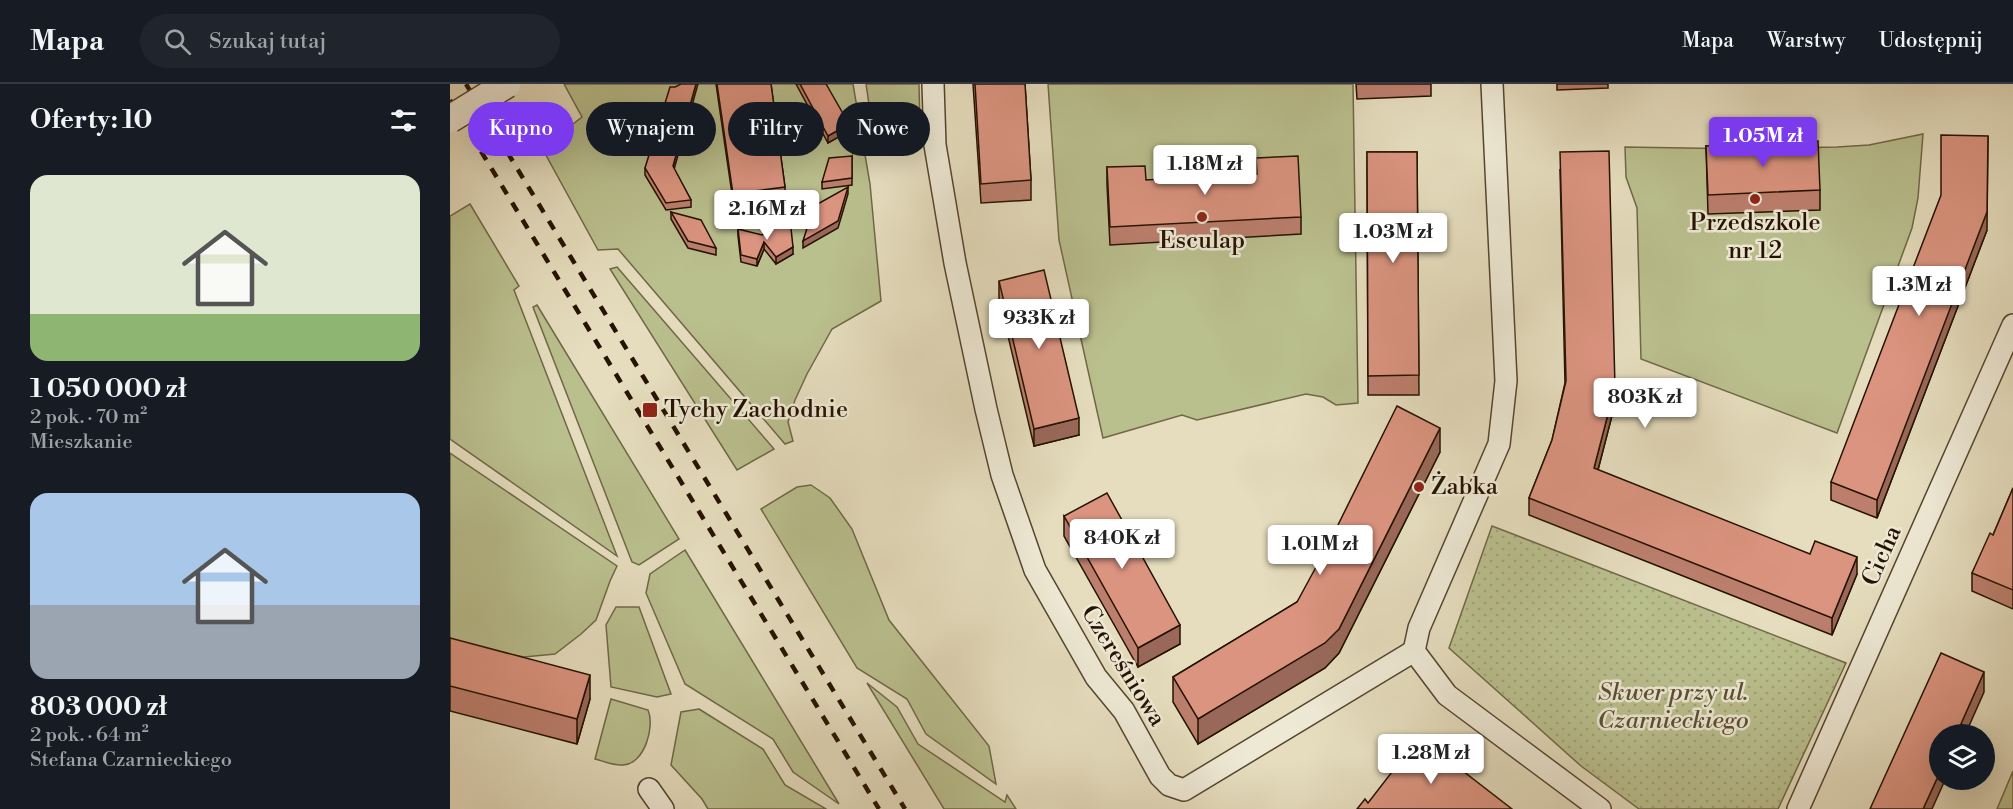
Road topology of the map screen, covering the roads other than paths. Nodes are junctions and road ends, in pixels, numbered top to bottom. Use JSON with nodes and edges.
{"nodes":[{"id":1,"x":507,"y":84,"type":"edge"},
{"id":2,"x":933,"y":84,"type":"edge"},
{"id":3,"x":1492,"y":84,"type":"edge"},
{"id":4,"x":450,"y":119,"type":"edge"},
{"id":5,"x":2013,"y":325,"type":"edge"},
{"id":6,"x":1414,"y":651,"type":"junction"},
{"id":7,"x":649,"y":789,"type":"dead end"},
{"id":8,"x":663,"y":809,"type":"edge"},
{"id":9,"x":1600,"y":809,"type":"edge"},
{"id":10,"x":1798,"y":809,"type":"edge"}],
"edges":[{"from":1,"to":4,"type":"street","bridge":true},
{"from":2,"to":6,"type":"street","name":"Czereśniowa"},
{"from":3,"to":6,"type":"street"},
{"from":5,"to":10,"type":"street","name":"Cicha"},
{"from":6,"to":9,"type":"street"},
{"from":7,"to":8,"type":"street"}]}
